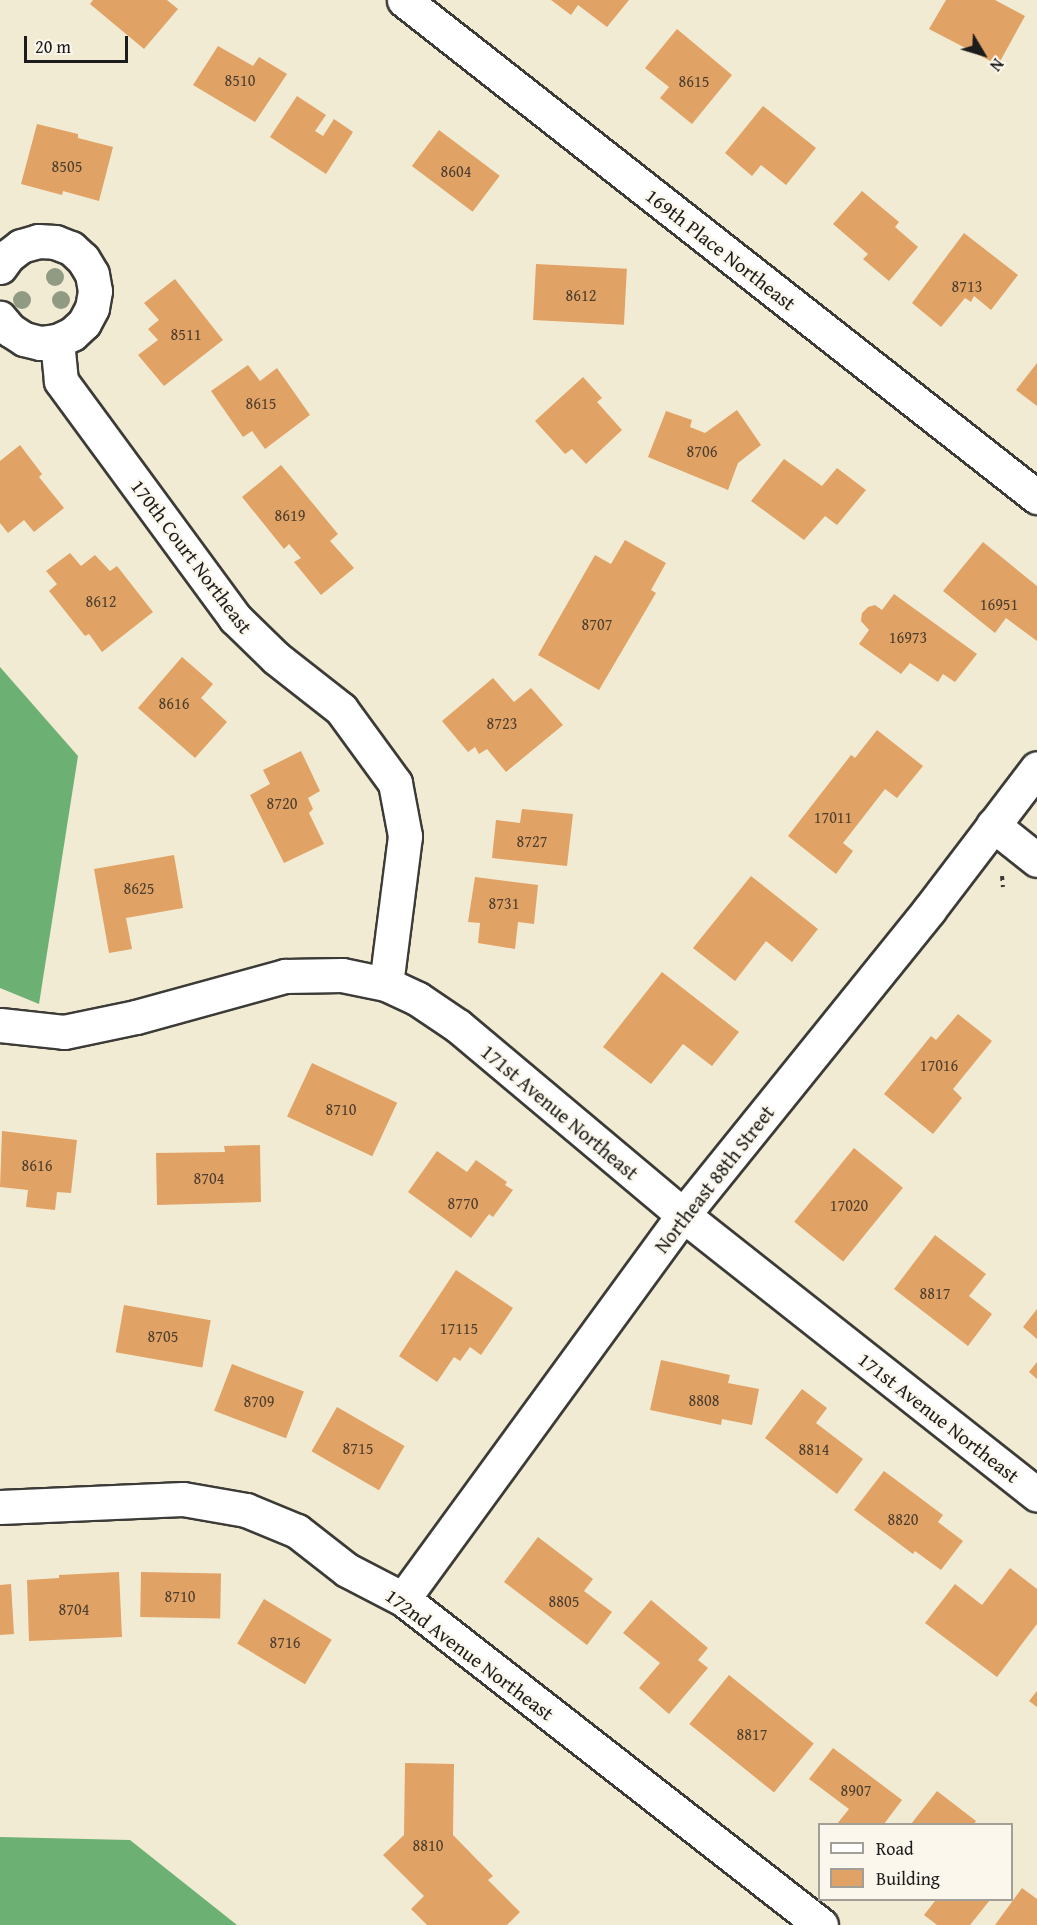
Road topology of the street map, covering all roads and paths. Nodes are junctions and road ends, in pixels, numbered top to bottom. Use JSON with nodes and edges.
{"nodes":[{"id":1,"x":404,"y":0,"type":"edge"},
{"id":2,"x":0,"y":267,"type":"edge"},
{"id":3,"x":0,"y":318,"type":"edge"},
{"id":4,"x":57,"y":341,"type":"junction"},
{"id":5,"x":1037,"y":497,"type":"edge"},
{"id":6,"x":1037,"y":768,"type":"edge"},
{"id":7,"x":993,"y":825,"type":"junction"},
{"id":8,"x":1037,"y":860,"type":"edge"},
{"id":9,"x":386,"y":984,"type":"junction"},
{"id":10,"x":0,"y":1025,"type":"edge"},
{"id":11,"x":683,"y":1215,"type":"junction"},
{"id":12,"x":1037,"y":1495,"type":"edge"},
{"id":13,"x":0,"y":1507,"type":"edge"},
{"id":14,"x":402,"y":1599,"type":"junction"},
{"id":15,"x":821,"y":1925,"type":"edge"}],
"edges":[{"from":1,"to":5,"type":"street","name":"169th Place Northeast"},
{"from":2,"to":4,"type":"street"},
{"from":3,"to":4,"type":"street"},
{"from":4,"to":9,"type":"street","name":"170th Court Northeast"},
{"from":6,"to":7,"type":"street","name":"Northeast 88th Street"},
{"from":7,"to":8,"type":"street"},
{"from":7,"to":11,"type":"street","name":"Northeast 88th Street"},
{"from":9,"to":10,"type":"street","name":"171st Avenue Northeast"},
{"from":9,"to":11,"type":"street","name":"171st Avenue Northeast"},
{"from":11,"to":12,"type":"street","name":"171st Avenue Northeast"},
{"from":11,"to":14,"type":"street","name":"Northeast 88th Street"},
{"from":13,"to":14,"type":"street","name":"172nd Avenue Northeast"},
{"from":14,"to":15,"type":"street","name":"172nd Avenue Northeast"}]}
